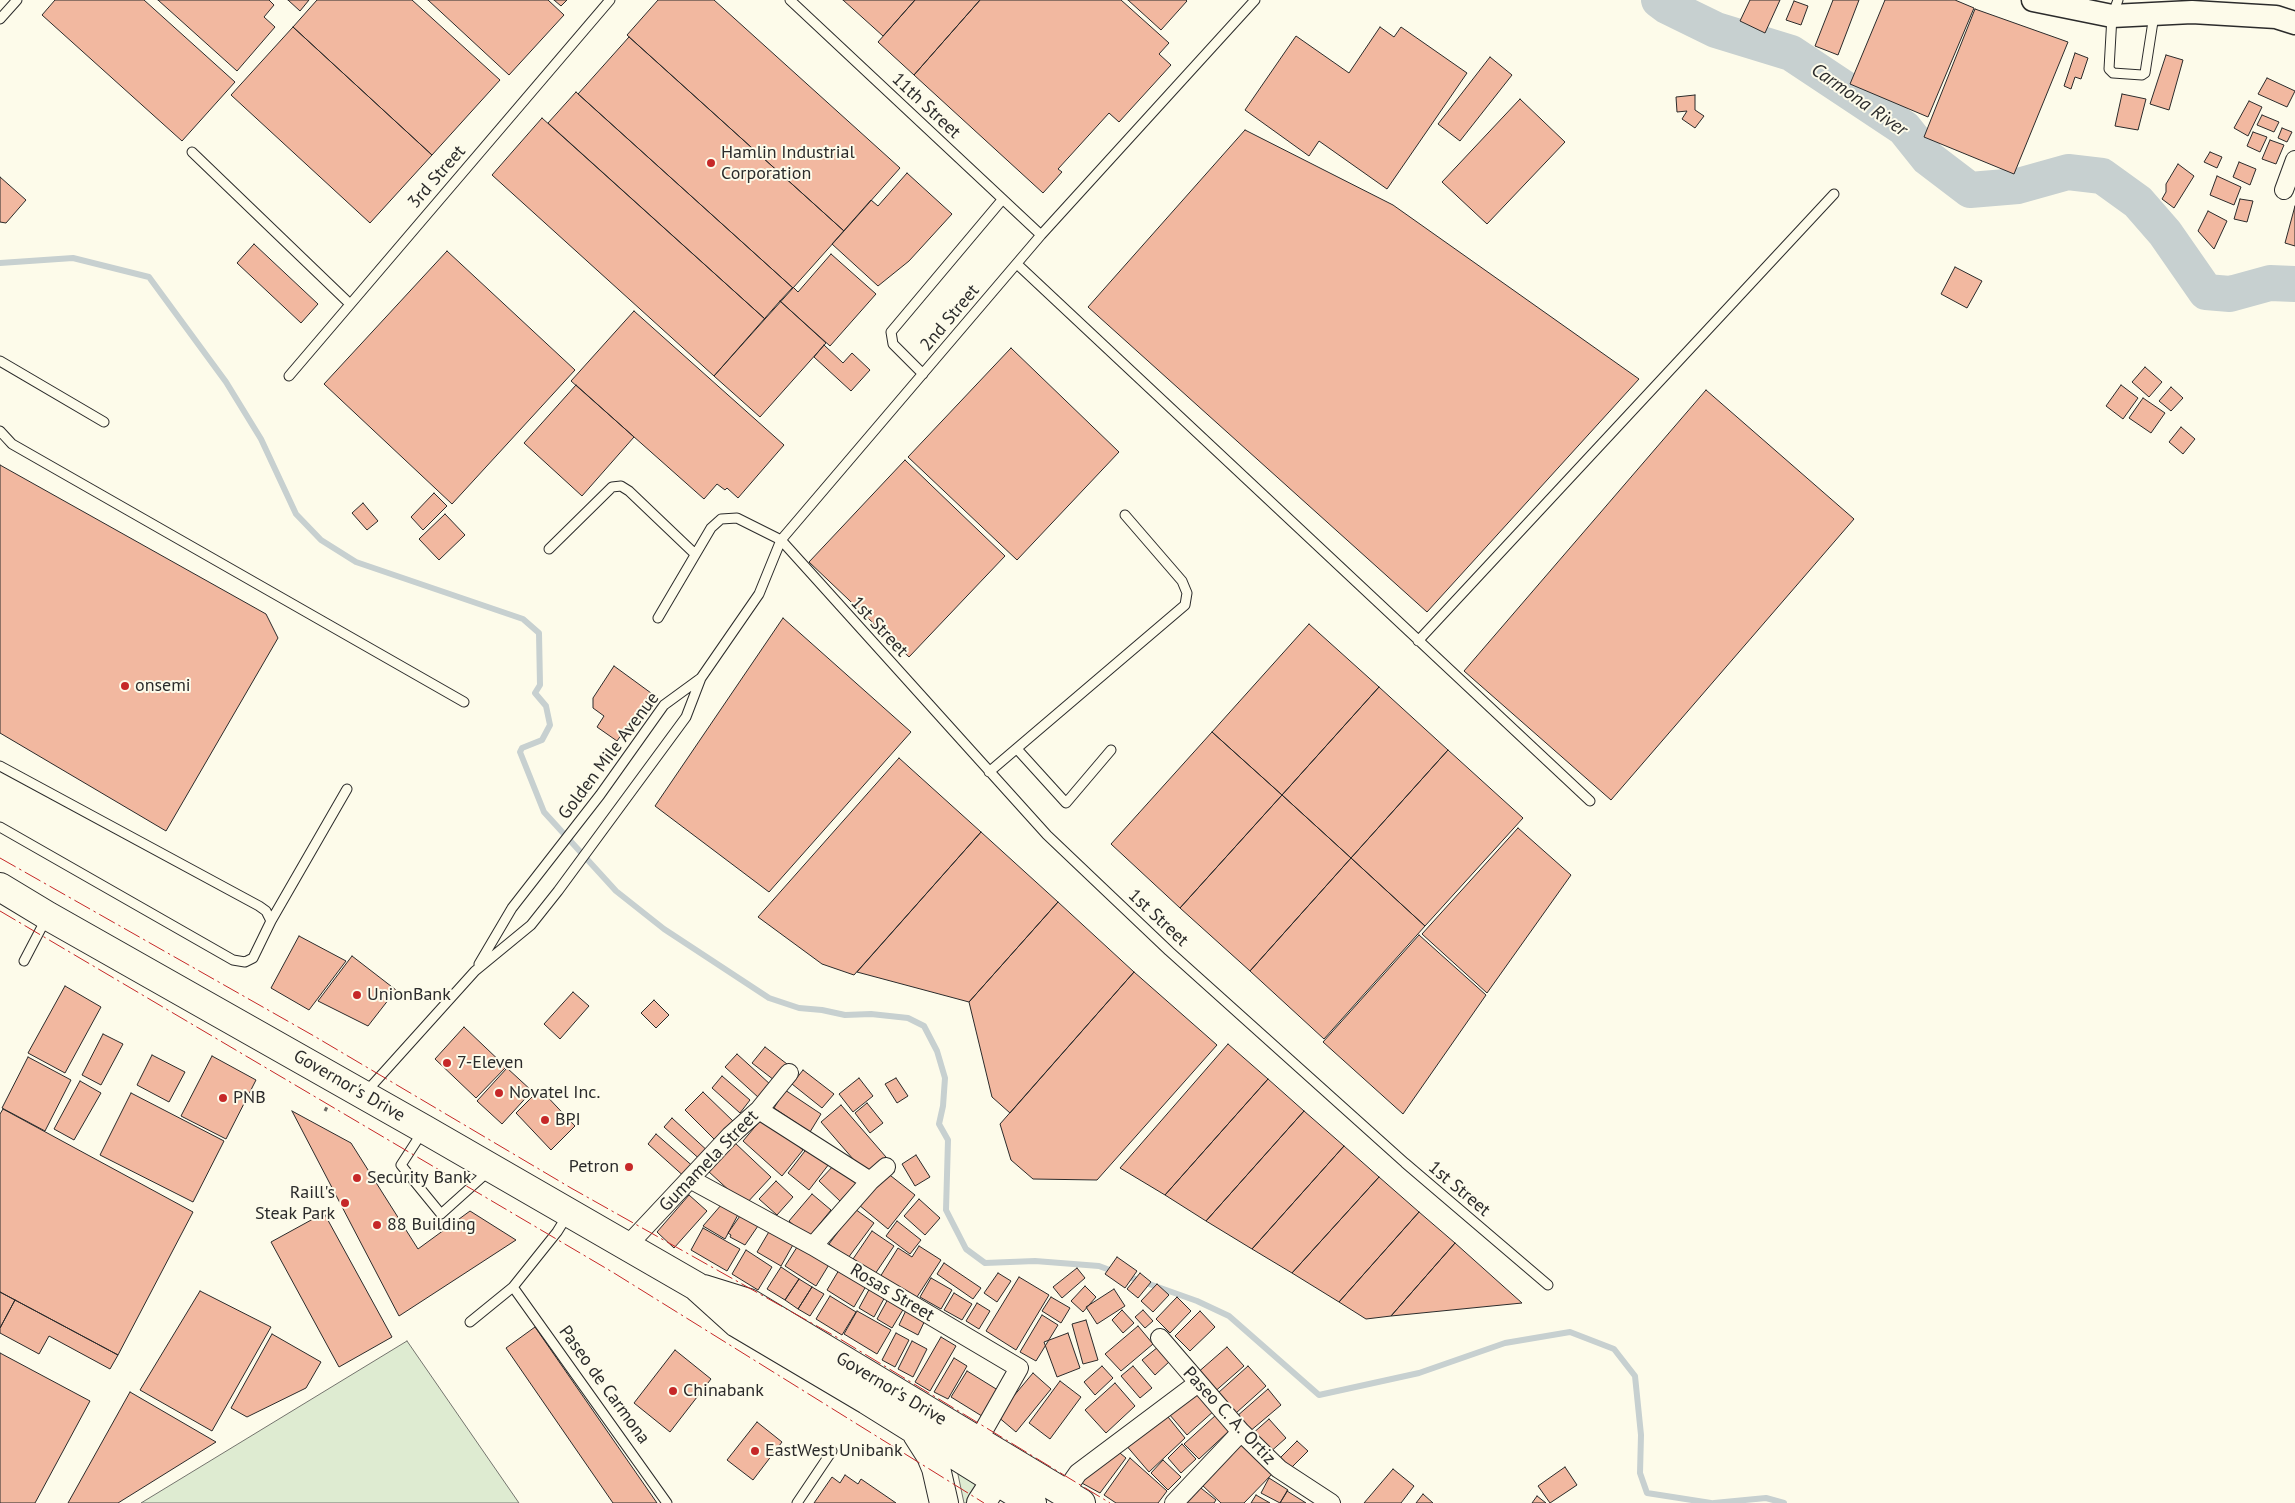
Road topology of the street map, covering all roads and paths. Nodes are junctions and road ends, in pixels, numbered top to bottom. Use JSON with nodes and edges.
{"nodes":[{"id":1,"x":17,"y":0,"type":"edge"},
{"id":2,"x":610,"y":0,"type":"edge"},
{"id":3,"x":790,"y":0,"type":"edge"},
{"id":4,"x":1255,"y":0,"type":"edge"},
{"id":5,"x":2033,"y":0,"type":"edge"},
{"id":6,"x":2197,"y":6,"type":"edge"},
{"id":7,"x":2115,"y":8,"type":"edge"},
{"id":8,"x":2155,"y":14,"type":"junction"},
{"id":9,"x":0,"y":19,"type":"edge"},
{"id":10,"x":2295,"y":23,"type":"edge"},
{"id":11,"x":192,"y":152,"type":"dead end"},
{"id":12,"x":2295,"y":160,"type":"edge"},
{"id":13,"x":2284,"y":190,"type":"dead end"},
{"id":14,"x":1834,"y":194,"type":"dead end"},
{"id":15,"x":1002,"y":200,"type":"junction"},
{"id":16,"x":1040,"y":235,"type":"junction"},
{"id":17,"x":1017,"y":264,"type":"junction"},
{"id":18,"x":350,"y":304,"type":"junction"},
{"id":19,"x":0,"y":361,"type":"edge"},
{"id":20,"x":923,"y":374,"type":"junction"},
{"id":21,"x":289,"y":376,"type":"dead end"},
{"id":22,"x":104,"y":422,"type":"dead end"},
{"id":23,"x":0,"y":431,"type":"edge"},
{"id":24,"x":1125,"y":515,"type":"dead end"},
{"id":25,"x":780,"y":540,"type":"junction"},
{"id":26,"x":549,"y":549,"type":"dead end"},
{"id":27,"x":696,"y":554,"type":"junction"},
{"id":28,"x":658,"y":618,"type":"dead end"},
{"id":29,"x":1418,"y":641,"type":"junction"},
{"id":30,"x":701,"y":678,"type":"junction"},
{"id":31,"x":464,"y":702,"type":"dead end"},
{"id":32,"x":1017,"y":749,"type":"junction"},
{"id":33,"x":1111,"y":750,"type":"dead end"},
{"id":34,"x":0,"y":766,"type":"edge"},
{"id":35,"x":989,"y":772,"type":"junction"},
{"id":36,"x":347,"y":789,"type":"dead end"},
{"id":37,"x":1590,"y":801,"type":"dead end"},
{"id":38,"x":0,"y":827,"type":"edge"},
{"id":39,"x":0,"y":887,"type":"edge"},
{"id":40,"x":48,"y":916,"type":"junction"},
{"id":41,"x":271,"y":921,"type":"junction"},
{"id":42,"x":24,"y":961,"type":"dead end"},
{"id":43,"x":475,"y":971,"type":"junction"},
{"id":44,"x":788,"y":1073,"type":"dead end"},
{"id":45,"x":364,"y":1094,"type":"junction"},
{"id":46,"x":759,"y":1110,"type":"junction"},
{"id":47,"x":424,"y":1129,"type":"junction"},
{"id":48,"x":886,"y":1167,"type":"dead end"},
{"id":49,"x":492,"y":1168,"type":"junction"},
{"id":50,"x":690,"y":1179,"type":"junction"},
{"id":51,"x":870,"y":1181,"type":"junction"},
{"id":52,"x":569,"y":1213,"type":"junction"},
{"id":53,"x":627,"y":1246,"type":"junction"},
{"id":54,"x":814,"y":1246,"type":"junction"},
{"id":55,"x":1548,"y":1285,"type":"dead end"},
{"id":56,"x":696,"y":1286,"type":"junction"},
{"id":57,"x":513,"y":1287,"type":"junction"},
{"id":58,"x":470,"y":1322,"type":"dead end"},
{"id":59,"x":1160,"y":1338,"type":"dead end"},
{"id":60,"x":1198,"y":1383,"type":"junction"},
{"id":61,"x":913,"y":1429,"type":"junction"},
{"id":62,"x":1241,"y":1432,"type":"junction"},
{"id":63,"x":977,"y":1442,"type":"junction"},
{"id":64,"x":832,"y":1450,"type":"dead end"},
{"id":65,"x":995,"y":1481,"type":"edge"},
{"id":66,"x":1046,"y":1497,"type":"edge"},
{"id":67,"x":667,"y":1503,"type":"edge"},
{"id":68,"x":797,"y":1503,"type":"edge"},
{"id":69,"x":944,"y":1503,"type":"edge"},
{"id":70,"x":1174,"y":1503,"type":"edge"},
{"id":71,"x":1331,"y":1503,"type":"edge"}],
"edges":[{"from":1,"to":9,"type":"lane"},
{"from":2,"to":18,"type":"lane","name":"3rd Street"},
{"from":3,"to":15,"type":"lane","name":"11th Street"},
{"from":4,"to":16,"type":"lane","name":"2nd Street"},
{"from":5,"to":7,"type":"street"},
{"from":6,"to":8,"type":"street"},
{"from":6,"to":10,"type":"street"},
{"from":7,"to":8,"type":"street"},
{"from":7,"to":8,"type":"lane"},
{"from":11,"to":18,"type":"lane"},
{"from":12,"to":13,"type":"street"},
{"from":14,"to":29,"type":"lane"},
{"from":15,"to":16,"type":"lane","name":"11th Street"},
{"from":15,"to":20,"type":"lane"},
{"from":16,"to":17,"type":"lane","name":"2nd Street"},
{"from":17,"to":20,"type":"lane","name":"2nd Street"},
{"from":17,"to":29,"type":"lane"},
{"from":18,"to":21,"type":"lane","name":"3rd Street"},
{"from":19,"to":22,"type":"lane"},
{"from":20,"to":25,"type":"lane","name":"2nd Street"},
{"from":23,"to":31,"type":"lane"},
{"from":24,"to":32,"type":"lane"},
{"from":25,"to":27,"type":"lane"},
{"from":25,"to":30,"type":"lane","name":"2nd Street"},
{"from":25,"to":35,"type":"lane","name":"1st Street"},
{"from":26,"to":27,"type":"lane"},
{"from":27,"to":28,"type":"lane"},
{"from":29,"to":37,"type":"lane"},
{"from":30,"to":43,"type":"lane","name":"Golden Mile Avenue"},
{"from":30,"to":43,"type":"lane","name":"Golden Mile Avenue"},
{"from":32,"to":33,"type":"lane"},
{"from":32,"to":35,"type":"lane"},
{"from":34,"to":41,"type":"lane"},
{"from":35,"to":55,"type":"lane","name":"1st Street"},
{"from":36,"to":41,"type":"lane"},
{"from":38,"to":41,"type":"lane"},
{"from":39,"to":40,"type":"highway","name":"Governor's Drive"},
{"from":40,"to":42,"type":"lane"},
{"from":40,"to":45,"type":"highway","name":"Governor's Drive"},
{"from":43,"to":45,"type":"lane","name":"Golden Mile Avenue"},
{"from":44,"to":46,"type":"street","name":"Gumamela Street"},
{"from":45,"to":47,"type":"highway","name":"Governor's Drive"},
{"from":46,"to":50,"type":"street","name":"Gumamela Street"},
{"from":46,"to":51,"type":"street"},
{"from":47,"to":49,"type":"highway","name":"Governor's Drive"},
{"from":47,"to":49,"type":"lane"},
{"from":48,"to":51,"type":"street"},
{"from":49,"to":52,"type":"highway","name":"Governor's Drive"},
{"from":50,"to":53,"type":"street","name":"Gumamela Street"},
{"from":50,"to":54,"type":"street","name":"Rosas Street"},
{"from":51,"to":54,"type":"street"},
{"from":52,"to":53,"type":"highway","name":"Governor's Drive"},
{"from":52,"to":57,"type":"lane"},
{"from":53,"to":56,"type":"highway","name":"Governor's Drive"},
{"from":54,"to":63,"type":"street","name":"Rosas Street"},
{"from":56,"to":61,"type":"highway","name":"Governor's Drive"},
{"from":56,"to":63,"type":"highway","name":"Governor's Drive"},
{"from":57,"to":58,"type":"lane"},
{"from":57,"to":67,"type":"lane","name":"Paseo de Carmona"},
{"from":59,"to":60,"type":"street","name":"Paseo C. A. Ortiz"},
{"from":60,"to":62,"type":"street","name":"Paseo C. A. Ortiz"},
{"from":60,"to":66,"type":"street"},
{"from":61,"to":65,"type":"highway","name":"Governor's Drive"},
{"from":61,"to":69,"type":"highway"},
{"from":62,"to":70,"type":"street"},
{"from":62,"to":71,"type":"street","name":"Paseo C. A. Ortiz"},
{"from":63,"to":65,"type":"highway","name":"Governor's Drive"},
{"from":64,"to":68,"type":"lane"},
{"from":65,"to":66,"type":"highway","name":"Governor's Drive"}]}
